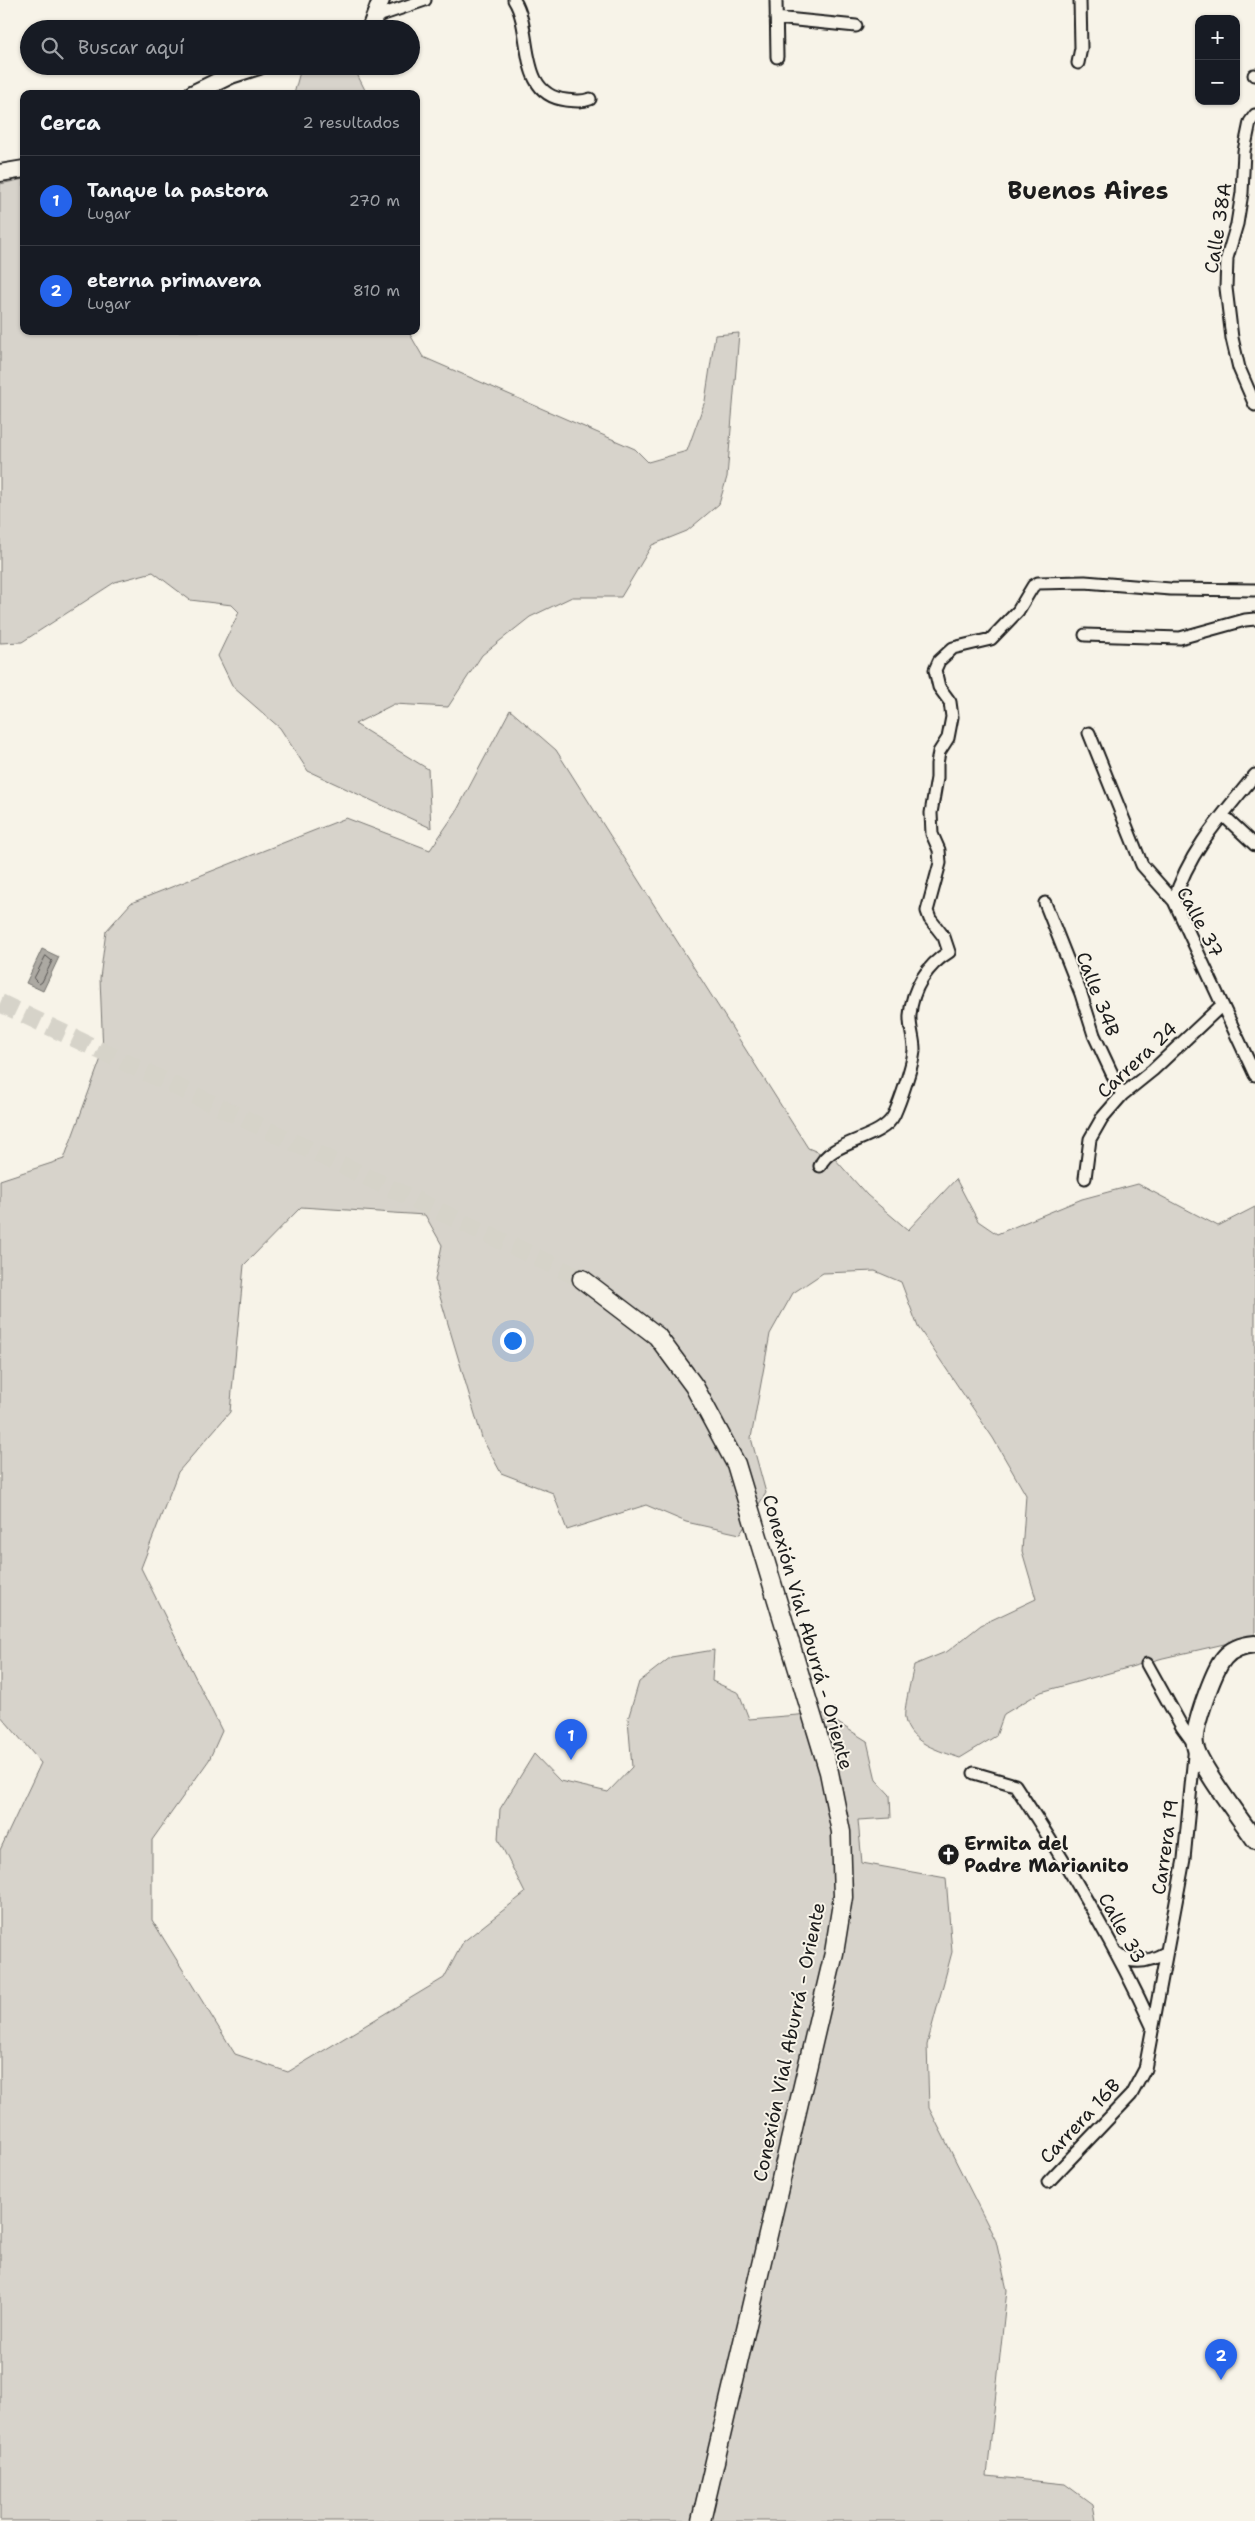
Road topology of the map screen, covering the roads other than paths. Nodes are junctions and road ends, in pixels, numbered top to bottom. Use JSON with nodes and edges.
{"nodes":[{"id":1,"x":381,"y":0,"type":"edge"},
{"id":2,"x":425,"y":0,"type":"edge"},
{"id":3,"x":514,"y":0,"type":"edge"},
{"id":4,"x":776,"y":0,"type":"edge"},
{"id":5,"x":1080,"y":0,"type":"edge"},
{"id":6,"x":776,"y":18,"type":"junction"},
{"id":7,"x":374,"y":20,"type":"edge"},
{"id":8,"x":380,"y":20,"type":"edge"},
{"id":9,"x":856,"y":26,"type":"dead end"},
{"id":10,"x":777,"y":57,"type":"dead end"},
{"id":11,"x":1078,"y":63,"type":"dead end"},
{"id":12,"x":232,"y":75,"type":"edge"},
{"id":13,"x":200,"y":90,"type":"edge"},
{"id":14,"x":590,"y":99,"type":"dead end"},
{"id":15,"x":1255,"y":115,"type":"edge"},
{"id":16,"x":20,"y":170,"type":"edge"},
{"id":17,"x":0,"y":173,"type":"edge"},
{"id":18,"x":1255,"y":405,"type":"edge"},
{"id":19,"x":1255,"y":590,"type":"edge"},
{"id":20,"x":1255,"y":619,"type":"edge"},
{"id":21,"x":1085,"y":635,"type":"dead end"},
{"id":22,"x":1089,"y":733,"type":"dead end"},
{"id":23,"x":1255,"y":775,"type":"edge"},
{"id":24,"x":1223,"y":815,"type":"junction"},
{"id":25,"x":1255,"y":845,"type":"edge"},
{"id":26,"x":1174,"y":901,"type":"junction"},
{"id":27,"x":1045,"y":903,"type":"dead end"},
{"id":28,"x":1222,"y":1006,"type":"junction"},
{"id":29,"x":1255,"y":1075,"type":"edge"},
{"id":30,"x":1122,"y":1095,"type":"junction"},
{"id":31,"x":820,"y":1166,"type":"dead end"},
{"id":32,"x":1085,"y":1178,"type":"dead end"},
{"id":33,"x":582,"y":1279,"type":"tunnel mouth"},
{"id":34,"x":1255,"y":1644,"type":"edge"},
{"id":35,"x":1147,"y":1664,"type":"dead end"},
{"id":36,"x":1195,"y":1745,"type":"junction"},
{"id":37,"x":974,"y":1773,"type":"dead end"},
{"id":38,"x":1255,"y":1840,"type":"edge"},
{"id":39,"x":1114,"y":1950,"type":"junction"},
{"id":40,"x":1165,"y":1953,"type":"junction"},
{"id":41,"x":1152,"y":2026,"type":"junction"},
{"id":42,"x":1048,"y":2182,"type":"dead end"},
{"id":43,"x":701,"y":2521,"type":"edge"}],
"edges":[{"from":1,"to":7,"type":"street"},
{"from":2,"to":8,"type":"street"},
{"from":3,"to":14,"type":"street"},
{"from":4,"to":6,"type":"street"},
{"from":5,"to":11,"type":"street"},
{"from":6,"to":9,"type":"street"},
{"from":6,"to":10,"type":"street"},
{"from":12,"to":13,"type":"street"},
{"from":15,"to":18,"type":"street","name":"Calle 38A"},
{"from":16,"to":17,"type":"street"},
{"from":19,"to":31,"type":"street"},
{"from":20,"to":21,"type":"street"},
{"from":22,"to":26,"type":"street","name":"Calle 37"},
{"from":23,"to":24,"type":"street"},
{"from":24,"to":25,"type":"street"},
{"from":24,"to":26,"type":"street"},
{"from":26,"to":28,"type":"street","name":"Calle 37"},
{"from":27,"to":30,"type":"street","name":"Calle 34B"},
{"from":28,"to":29,"type":"street","name":"Calle 37"},
{"from":28,"to":30,"type":"street","name":"Carrera 24"},
{"from":30,"to":32,"type":"street","name":"Carrera 24"},
{"from":33,"to":43,"type":"main road","name":"Conexión Vial Aburrá - Oriente"},
{"from":34,"to":36,"type":"street"},
{"from":35,"to":36,"type":"street"},
{"from":36,"to":38,"type":"street"},
{"from":36,"to":40,"type":"street","name":"Carrera 19"},
{"from":37,"to":39,"type":"street","name":"Calle 33"},
{"from":39,"to":40,"type":"street"},
{"from":39,"to":41,"type":"street","name":"Calle 33"},
{"from":40,"to":41,"type":"street","name":"Carrera 19"},
{"from":41,"to":42,"type":"street","name":"Carrera 16B"}]}
